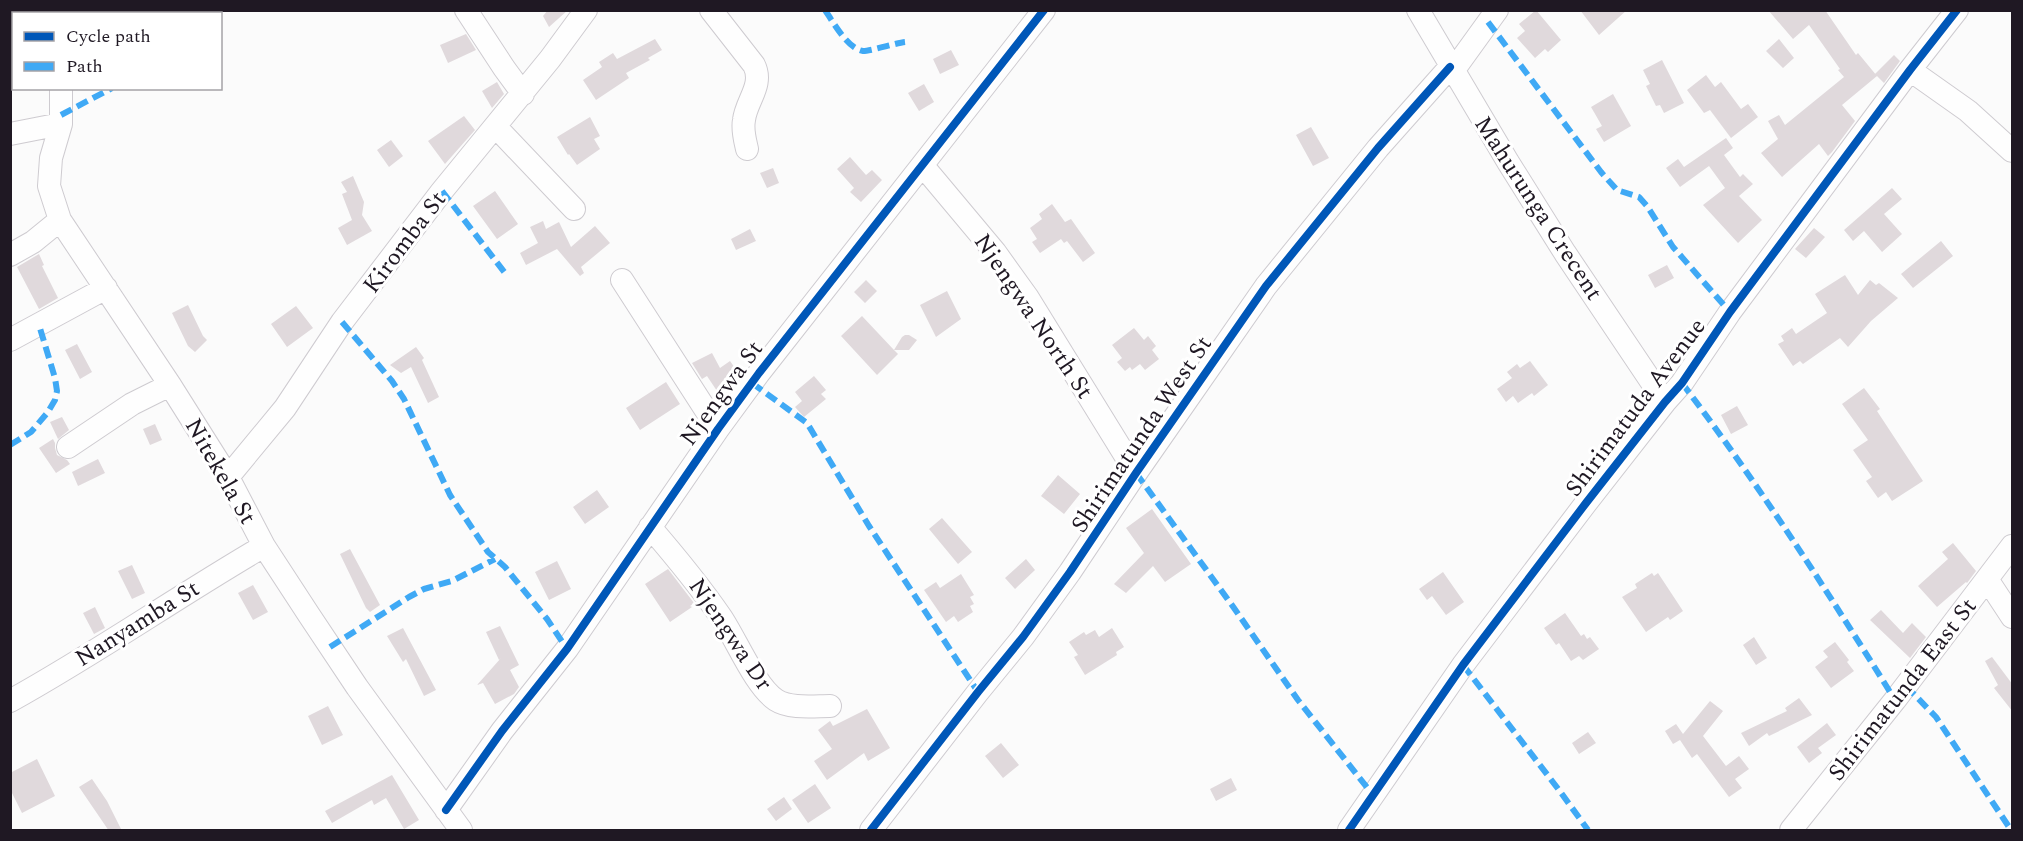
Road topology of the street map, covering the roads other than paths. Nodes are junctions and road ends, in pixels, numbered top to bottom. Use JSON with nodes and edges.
{"nodes":[{"id":1,"x":466,"y":10,"type":"edge"},
{"id":2,"x":586,"y":10,"type":"edge"},
{"id":3,"x":711,"y":10,"type":"edge"},
{"id":4,"x":1044,"y":10,"type":"edge"},
{"id":5,"x":1418,"y":10,"type":"edge"},
{"id":6,"x":1497,"y":10,"type":"edge"},
{"id":7,"x":1949,"y":13,"type":"edge"},
{"id":8,"x":1452,"y":69,"type":"junction"},
{"id":9,"x":1910,"y":70,"type":"junction"},
{"id":10,"x":61,"y":90,"type":"edge"},
{"id":11,"x":523,"y":94,"type":"junction"},
{"id":12,"x":61,"y":124,"type":"junction"},
{"id":13,"x":496,"y":127,"type":"junction"},
{"id":14,"x":10,"y":134,"type":"edge"},
{"id":15,"x":747,"y":149,"type":"dead end"},
{"id":16,"x":2013,"y":151,"type":"edge"},
{"id":17,"x":923,"y":166,"type":"junction"},
{"id":18,"x":574,"y":209,"type":"dead end"},
{"id":19,"x":60,"y":220,"type":"junction"},
{"id":20,"x":10,"y":255,"type":"edge"},
{"id":21,"x":622,"y":280,"type":"dead end"},
{"id":22,"x":106,"y":288,"type":"junction"},
{"id":23,"x":10,"y":340,"type":"edge"},
{"id":24,"x":170,"y":386,"type":"junction"},
{"id":25,"x":1665,"y":402,"type":"junction"},
{"id":26,"x":718,"y":429,"type":"junction"},
{"id":27,"x":68,"y":447,"type":"dead end"},
{"id":28,"x":1136,"y":472,"type":"junction"},
{"id":29,"x":228,"y":477,"type":"junction"},
{"id":30,"x":650,"y":527,"type":"junction"},
{"id":31,"x":264,"y":546,"type":"junction"},
{"id":32,"x":2013,"y":546,"type":"edge"},
{"id":33,"x":1987,"y":579,"type":"junction"},
{"id":34,"x":2013,"y":617,"type":"edge"},
{"id":35,"x":10,"y":701,"type":"edge"},
{"id":36,"x":830,"y":706,"type":"dead end"},
{"id":37,"x":446,"y":810,"type":"junction"},
{"id":38,"x":461,"y":831,"type":"edge"},
{"id":39,"x":871,"y":831,"type":"edge"},
{"id":40,"x":1349,"y":831,"type":"edge"},
{"id":41,"x":1791,"y":831,"type":"edge"}],
"edges":[{"from":1,"to":11,"type":"street"},
{"from":2,"to":11,"type":"street","name":"Kiromba St"},
{"from":3,"to":15,"type":"street"},
{"from":4,"to":17,"type":"street","name":"Njengwa St"},
{"from":5,"to":8,"type":"street","name":"Mahurunga Crecent"},
{"from":6,"to":8,"type":"street","name":"Shirimatunda West St"},
{"from":7,"to":9,"type":"street","name":"Shirimatuda Avenue"},
{"from":8,"to":25,"type":"street","name":"Mahurunga Crecent"},
{"from":8,"to":28,"type":"street","name":"Shirimatunda West St"},
{"from":9,"to":16,"type":"street"},
{"from":9,"to":25,"type":"street","name":"Shirimatuda Avenue"},
{"from":10,"to":12,"type":"street","name":"Nitekela St"},
{"from":11,"to":13,"type":"street","name":"Kiromba St"},
{"from":12,"to":14,"type":"street"},
{"from":12,"to":19,"type":"street","name":"Nitekela St"},
{"from":13,"to":18,"type":"street"},
{"from":13,"to":29,"type":"street","name":"Kiromba St"},
{"from":17,"to":26,"type":"street","name":"Njengwa St"},
{"from":17,"to":28,"type":"street","name":"Njengwa North St"},
{"from":19,"to":20,"type":"street"},
{"from":19,"to":22,"type":"street","name":"Nitekela St"},
{"from":21,"to":26,"type":"street"},
{"from":22,"to":23,"type":"street"},
{"from":22,"to":24,"type":"street","name":"Nitekela St"},
{"from":24,"to":27,"type":"street"},
{"from":24,"to":29,"type":"street","name":"Nitekela St"},
{"from":25,"to":40,"type":"street","name":"Shirimatuda Avenue"},
{"from":26,"to":30,"type":"street","name":"Njengwa St"},
{"from":28,"to":39,"type":"street","name":"Shirimatunda West St"},
{"from":29,"to":31,"type":"street","name":"Nitekela St"},
{"from":30,"to":36,"type":"street","name":"Njengwa Dr"},
{"from":30,"to":37,"type":"street","name":"Njengwa St"},
{"from":31,"to":35,"type":"street","name":"Nanyamba St"},
{"from":31,"to":37,"type":"street","name":"Nitekela St"},
{"from":32,"to":33,"type":"street","name":"Shirimatunda East St"},
{"from":33,"to":34,"type":"street"},
{"from":33,"to":41,"type":"street","name":"Shirimatunda East St"},
{"from":37,"to":38,"type":"street","name":"Nitekela St"}]}
